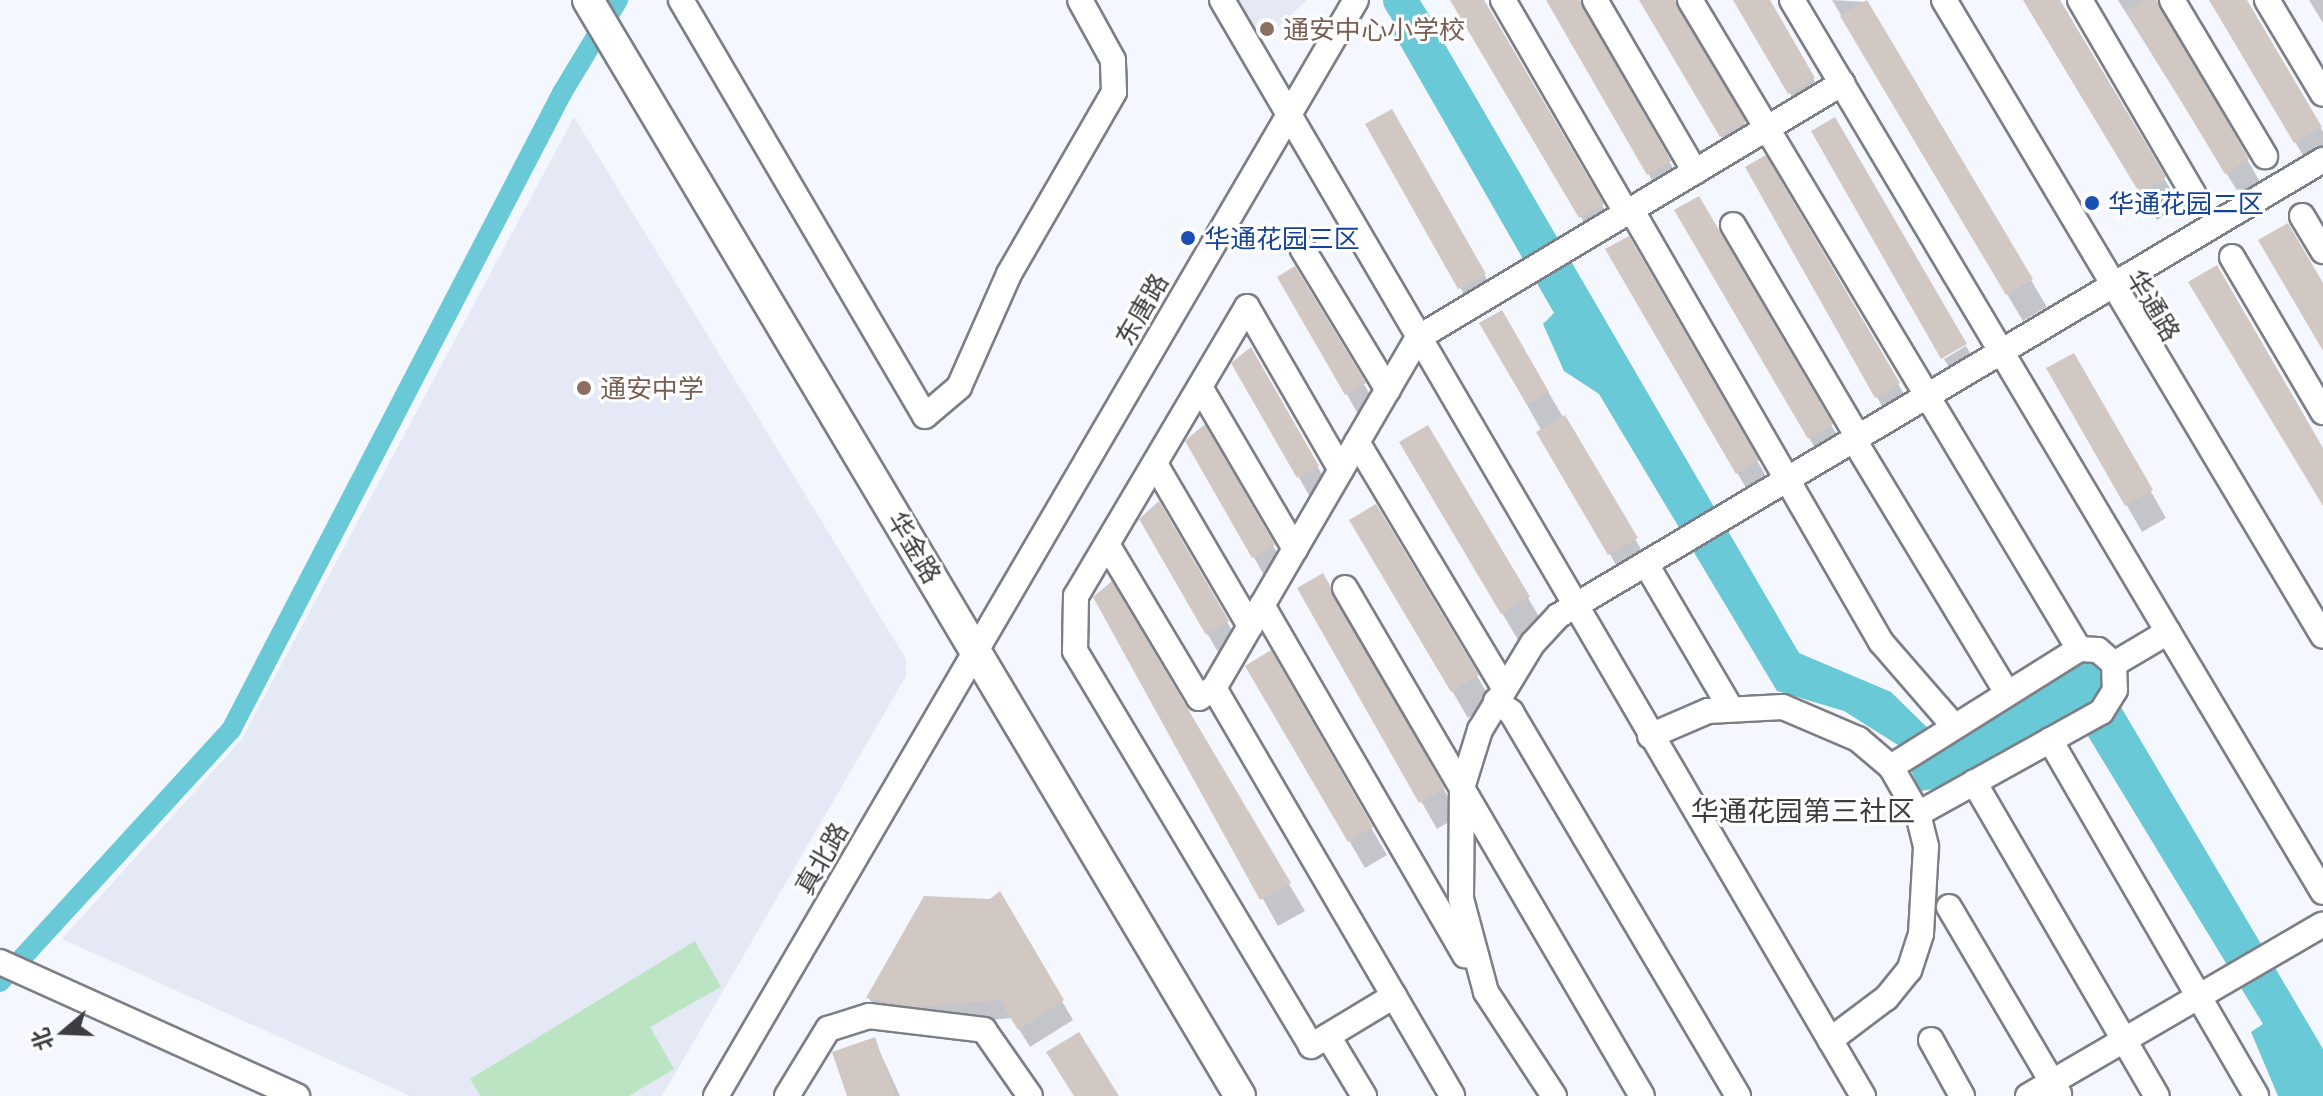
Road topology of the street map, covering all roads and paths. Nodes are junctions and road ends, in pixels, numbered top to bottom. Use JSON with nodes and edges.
{"nodes":[{"id":1,"x":588,"y":0,"type":"edge"},
{"id":2,"x":681,"y":0,"type":"edge"},
{"id":3,"x":1080,"y":0,"type":"edge"},
{"id":4,"x":1222,"y":0,"type":"edge"},
{"id":5,"x":1503,"y":0,"type":"edge"},
{"id":6,"x":1595,"y":0,"type":"edge"},
{"id":7,"x":1690,"y":0,"type":"edge"},
{"id":8,"x":1792,"y":0,"type":"edge"},
{"id":9,"x":1944,"y":0,"type":"edge"},
{"id":10,"x":2080,"y":0,"type":"edge"},
{"id":11,"x":2172,"y":0,"type":"edge"},
{"id":12,"x":2267,"y":0,"type":"edge"},
{"id":13,"x":1354,"y":4,"type":"edge"},
{"id":14,"x":1842,"y":83,"type":"junction"},
{"id":15,"x":2323,"y":94,"type":"edge"},
{"id":16,"x":1288,"y":114,"type":"junction"},
{"id":17,"x":1767,"y":129,"type":"junction"},
{"id":18,"x":2265,"y":156,"type":"dead end"},
{"id":19,"x":2323,"y":160,"type":"edge"},
{"id":20,"x":1695,"y":172,"type":"junction"},
{"id":21,"x":2194,"y":195,"type":"dead end"},
{"id":22,"x":1629,"y":210,"type":"junction"},
{"id":23,"x":2302,"y":216,"type":"dead end"},
{"id":24,"x":1733,"y":225,"type":"dead end"},
{"id":25,"x":1302,"y":248,"type":"dead end"},
{"id":26,"x":2323,"y":251,"type":"edge"},
{"id":27,"x":2232,"y":257,"type":"dead end"},
{"id":28,"x":2112,"y":289,"type":"junction"},
{"id":29,"x":1418,"y":338,"type":"junction"},
{"id":30,"x":2003,"y":353,"type":"junction"},
{"id":31,"x":1200,"y":387,"type":"junction"},
{"id":32,"x":1388,"y":390,"type":"junction"},
{"id":33,"x":1926,"y":398,"type":"junction"},
{"id":34,"x":2320,"y":399,"type":"edge"},
{"id":35,"x":1856,"y":439,"type":"junction"},
{"id":36,"x":1357,"y":442,"type":"junction"},
{"id":37,"x":1155,"y":464,"type":"junction"},
{"id":38,"x":1341,"y":470,"type":"junction"},
{"id":39,"x":1787,"y":479,"type":"junction"},
{"id":40,"x":1108,"y":546,"type":"junction"},
{"id":41,"x":1295,"y":549,"type":"junction"},
{"id":42,"x":1646,"y":564,"type":"junction"},
{"id":43,"x":1345,"y":588,"type":"dead end"},
{"id":44,"x":1574,"y":607,"type":"junction"},
{"id":45,"x":1256,"y":615,"type":"junction"},
{"id":46,"x":2168,"y":632,"type":"junction"},
{"id":47,"x":2323,"y":636,"type":"edge"},
{"id":48,"x":975,"y":647,"type":"junction"},
{"id":49,"x":2079,"y":649,"type":"junction"},
{"id":50,"x":2114,"y":664,"type":"junction"},
{"id":51,"x":1214,"y":688,"type":"junction"},
{"id":52,"x":2007,"y":693,"type":"junction"},
{"id":53,"x":1500,"y":694,"type":"junction"},
{"id":54,"x":1730,"y":707,"type":"junction"},
{"id":55,"x":1947,"y":730,"type":"junction"},
{"id":56,"x":1650,"y":736,"type":"junction"},
{"id":57,"x":2050,"y":740,"type":"junction"},
{"id":58,"x":1897,"y":763,"type":"junction"},
{"id":59,"x":1974,"y":782,"type":"junction"},
{"id":60,"x":1462,"y":788,"type":"junction"},
{"id":61,"x":1918,"y":814,"type":"junction"},
{"id":62,"x":1460,"y":874,"type":"junction"},
{"id":63,"x":2323,"y":892,"type":"edge"},
{"id":64,"x":1429,"y":894,"type":"junction"},
{"id":65,"x":1949,"y":907,"type":"dead end"},
{"id":66,"x":2323,"y":924,"type":"edge"},
{"id":67,"x":0,"y":962,"type":"edge"},
{"id":68,"x":1486,"y":992,"type":"junction"},
{"id":69,"x":2204,"y":993,"type":"junction"},
{"id":70,"x":1394,"y":996,"type":"junction"},
{"id":71,"x":1328,"y":1036,"type":"junction"},
{"id":72,"x":1830,"y":1040,"type":"junction"},
{"id":73,"x":1931,"y":1040,"type":"dead end"},
{"id":74,"x":2125,"y":1040,"type":"junction"},
{"id":75,"x":1530,"y":1070,"type":"junction"},
{"id":76,"x":2056,"y":1089,"type":"edge"},
{"id":77,"x":718,"y":1095,"type":"edge"},
{"id":78,"x":789,"y":1095,"type":"edge"},
{"id":79,"x":297,"y":1096,"type":"edge"},
{"id":80,"x":1030,"y":1096,"type":"edge"},
{"id":81,"x":1240,"y":1096,"type":"edge"},
{"id":82,"x":1364,"y":1096,"type":"edge"},
{"id":83,"x":1452,"y":1096,"type":"edge"},
{"id":84,"x":1548,"y":1096,"type":"edge"},
{"id":85,"x":1554,"y":1096,"type":"edge"},
{"id":86,"x":1642,"y":1096,"type":"edge"},
{"id":87,"x":1738,"y":1096,"type":"edge"},
{"id":88,"x":1863,"y":1096,"type":"edge"},
{"id":89,"x":1962,"y":1096,"type":"edge"},
{"id":90,"x":2028,"y":1096,"type":"edge"},
{"id":91,"x":2157,"y":1096,"type":"edge"},
{"id":92,"x":2256,"y":1096,"type":"edge"}],
"edges":[{"from":1,"to":48,"type":"main road","name":"华金路"},
{"from":2,"to":3,"type":"street"},
{"from":4,"to":16,"type":"street"},
{"from":5,"to":22,"type":"street"},
{"from":6,"to":20,"type":"street"},
{"from":7,"to":17,"type":"street"},
{"from":8,"to":14,"type":"street"},
{"from":9,"to":28,"type":"street","name":"华通路"},
{"from":10,"to":21,"type":"street"},
{"from":11,"to":18,"type":"street"},
{"from":12,"to":15,"type":"street"},
{"from":13,"to":16,"type":"street","name":"东唐路"},
{"from":14,"to":17,"type":"street"},
{"from":14,"to":30,"type":"street"},
{"from":16,"to":29,"type":"street"},
{"from":16,"to":48,"type":"street","name":"东唐路"},
{"from":17,"to":20,"type":"street"},
{"from":17,"to":33,"type":"street"},
{"from":19,"to":28,"type":"street"},
{"from":20,"to":22,"type":"street"},
{"from":22,"to":29,"type":"street"},
{"from":22,"to":39,"type":"street"},
{"from":23,"to":26,"type":"street"},
{"from":24,"to":35,"type":"street"},
{"from":25,"to":32,"type":"street"},
{"from":27,"to":34,"type":"street"},
{"from":28,"to":30,"type":"street"},
{"from":28,"to":47,"type":"street","name":"华通路"},
{"from":29,"to":32,"type":"street"},
{"from":29,"to":44,"type":"street"},
{"from":30,"to":33,"type":"street"},
{"from":30,"to":46,"type":"street"},
{"from":31,"to":37,"type":"street"},
{"from":31,"to":38,"type":"street"},
{"from":31,"to":41,"type":"street"},
{"from":32,"to":36,"type":"street"},
{"from":33,"to":35,"type":"street"},
{"from":33,"to":49,"type":"street"},
{"from":35,"to":39,"type":"street"},
{"from":35,"to":52,"type":"street"},
{"from":36,"to":38,"type":"street"},
{"from":36,"to":53,"type":"street"},
{"from":37,"to":40,"type":"street"},
{"from":37,"to":45,"type":"street"},
{"from":38,"to":41,"type":"street"},
{"from":39,"to":42,"type":"street"},
{"from":39,"to":55,"type":"street"},
{"from":40,"to":51,"type":"street"},
{"from":40,"to":71,"type":"street"},
{"from":41,"to":45,"type":"street"},
{"from":42,"to":44,"type":"street"},
{"from":42,"to":54,"type":"street"},
{"from":43,"to":60,"type":"street"},
{"from":44,"to":53,"type":"street"},
{"from":44,"to":56,"type":"street"},
{"from":45,"to":51,"type":"street"},
{"from":45,"to":64,"type":"street"},
{"from":46,"to":50,"type":"street"},
{"from":46,"to":63,"type":"street"},
{"from":48,"to":77,"type":"street","name":"真北路"},
{"from":48,"to":81,"type":"main road","name":"华金路"},
{"from":49,"to":50,"type":"street"},
{"from":49,"to":52,"type":"street"},
{"from":50,"to":57,"type":"street"},
{"from":51,"to":70,"type":"street"},
{"from":52,"to":55,"type":"street"},
{"from":53,"to":60,"type":"street"},
{"from":53,"to":87,"type":"street"},
{"from":54,"to":56,"type":"street"},
{"from":54,"to":58,"type":"street"},
{"from":55,"to":58,"type":"street"},
{"from":56,"to":72,"type":"street"},
{"from":57,"to":59,"type":"street"},
{"from":57,"to":69,"type":"street"},
{"from":58,"to":61,"type":"street"},
{"from":59,"to":61,"type":"street"},
{"from":59,"to":74,"type":"street"},
{"from":60,"to":62,"type":"street"},
{"from":60,"to":86,"type":"street"},
{"from":61,"to":72,"type":"street"},
{"from":62,"to":64,"type":"street"},
{"from":62,"to":68,"type":"street"},
{"from":64,"to":68,"type":"street"},
{"from":65,"to":76,"type":"street"},
{"from":66,"to":69,"type":"street"},
{"from":67,"to":79,"type":"street"},
{"from":68,"to":75,"type":"street"},
{"from":69,"to":74,"type":"street"},
{"from":69,"to":92,"type":"street"},
{"from":70,"to":71,"type":"street"},
{"from":70,"to":83,"type":"street"},
{"from":71,"to":82,"type":"street"},
{"from":72,"to":88,"type":"street"},
{"from":73,"to":89,"type":"street"},
{"from":74,"to":76,"type":"street"},
{"from":74,"to":91,"type":"street"},
{"from":75,"to":84,"type":"street"},
{"from":75,"to":85,"type":"street"},
{"from":76,"to":90,"type":"street"},
{"from":78,"to":80,"type":"street"}]}
